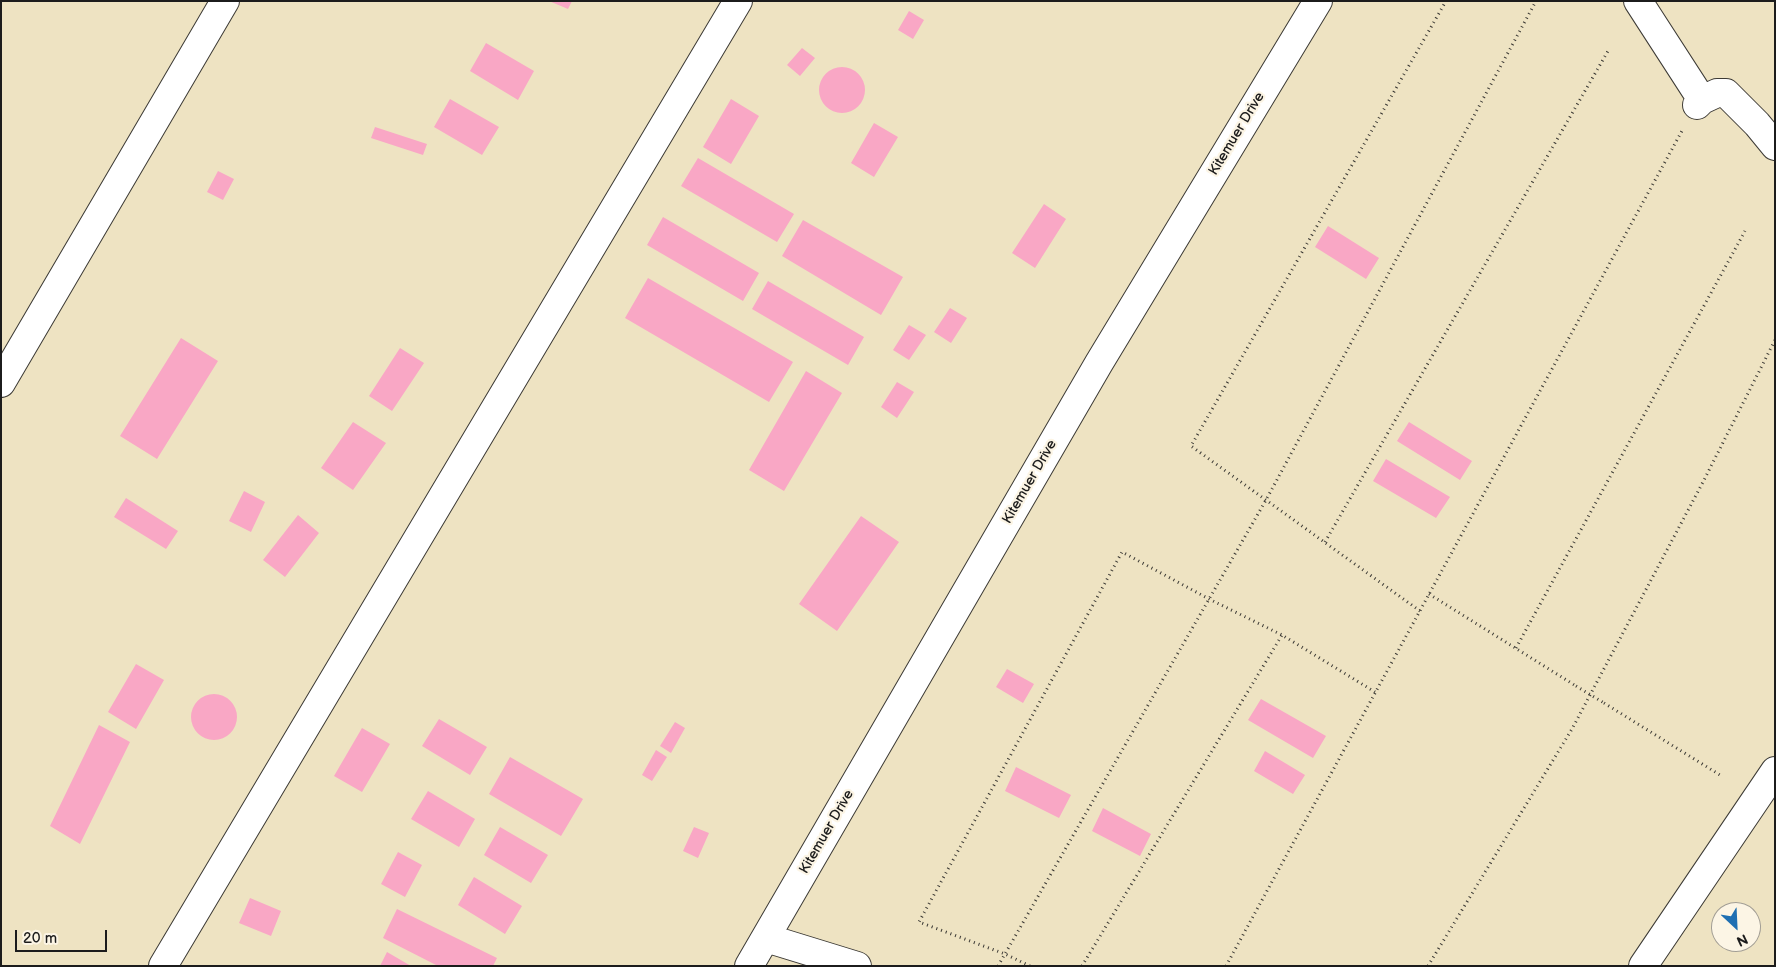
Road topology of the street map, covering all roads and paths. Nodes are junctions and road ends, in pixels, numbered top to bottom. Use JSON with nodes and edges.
{"nodes":[{"id":1,"x":225,"y":1,"type":"edge"},
{"id":2,"x":738,"y":1,"type":"edge"},
{"id":3,"x":1318,"y":1,"type":"edge"},
{"id":4,"x":1446,"y":1,"type":"edge"},
{"id":5,"x":1536,"y":1,"type":"edge"},
{"id":6,"x":1638,"y":1,"type":"edge"},
{"id":7,"x":1608,"y":51,"type":"dead end"},
{"id":8,"x":1699,"y":102,"type":"junction"},
{"id":9,"x":1775,"y":146,"type":"edge"},
{"id":10,"x":1744,"y":232,"type":"dead end"},
{"id":11,"x":1775,"y":340,"type":"edge"},
{"id":12,"x":1,"y":383,"type":"edge"},
{"id":13,"x":1266,"y":500,"type":"junction"},
{"id":14,"x":1325,"y":542,"type":"junction"},
{"id":15,"x":1429,"y":594,"type":"junction"},
{"id":16,"x":1209,"y":600,"type":"junction"},
{"id":17,"x":1420,"y":611,"type":"junction"},
{"id":18,"x":1282,"y":635,"type":"junction"},
{"id":19,"x":1516,"y":648,"type":"junction"},
{"id":20,"x":1376,"y":692,"type":"junction"},
{"id":21,"x":1775,"y":772,"type":"edge"},
{"id":22,"x":1720,"y":775,"type":"dead end"},
{"id":23,"x":766,"y":938,"type":"junction"},
{"id":24,"x":1005,"y":954,"type":"junction"},
{"id":25,"x":163,"y":966,"type":"edge"},
{"id":26,"x":749,"y":966,"type":"edge"},
{"id":27,"x":857,"y":966,"type":"edge"},
{"id":28,"x":998,"y":966,"type":"edge"},
{"id":29,"x":1030,"y":966,"type":"edge"},
{"id":30,"x":1082,"y":966,"type":"edge"},
{"id":31,"x":1226,"y":966,"type":"edge"},
{"id":32,"x":1428,"y":966,"type":"edge"},
{"id":33,"x":1642,"y":966,"type":"edge"}],
"edges":[{"from":1,"to":12,"type":"street"},
{"from":2,"to":25,"type":"street"},
{"from":3,"to":23,"type":"street","name":"Kitemuer Drive"},
{"from":4,"to":13,"type":"path"},
{"from":5,"to":13,"type":"path"},
{"from":6,"to":8,"type":"street"},
{"from":7,"to":14,"type":"path"},
{"from":8,"to":9,"type":"street"},
{"from":8,"to":15,"type":"path"},
{"from":10,"to":19,"type":"path"},
{"from":11,"to":32,"type":"path"},
{"from":13,"to":14,"type":"path"},
{"from":13,"to":16,"type":"path"},
{"from":14,"to":17,"type":"path"},
{"from":15,"to":17,"type":"path"},
{"from":15,"to":19,"type":"path"},
{"from":16,"to":18,"type":"path"},
{"from":16,"to":24,"type":"path"},
{"from":16,"to":24,"type":"path"},
{"from":17,"to":20,"type":"path"},
{"from":18,"to":20,"type":"path"},
{"from":18,"to":30,"type":"path"},
{"from":19,"to":22,"type":"path","bridge":true},
{"from":20,"to":31,"type":"path"},
{"from":21,"to":33,"type":"street"},
{"from":23,"to":26,"type":"street","name":"Kitemuer Drive"},
{"from":23,"to":27,"type":"street"},
{"from":24,"to":28,"type":"path"},
{"from":24,"to":29,"type":"path"}]}
